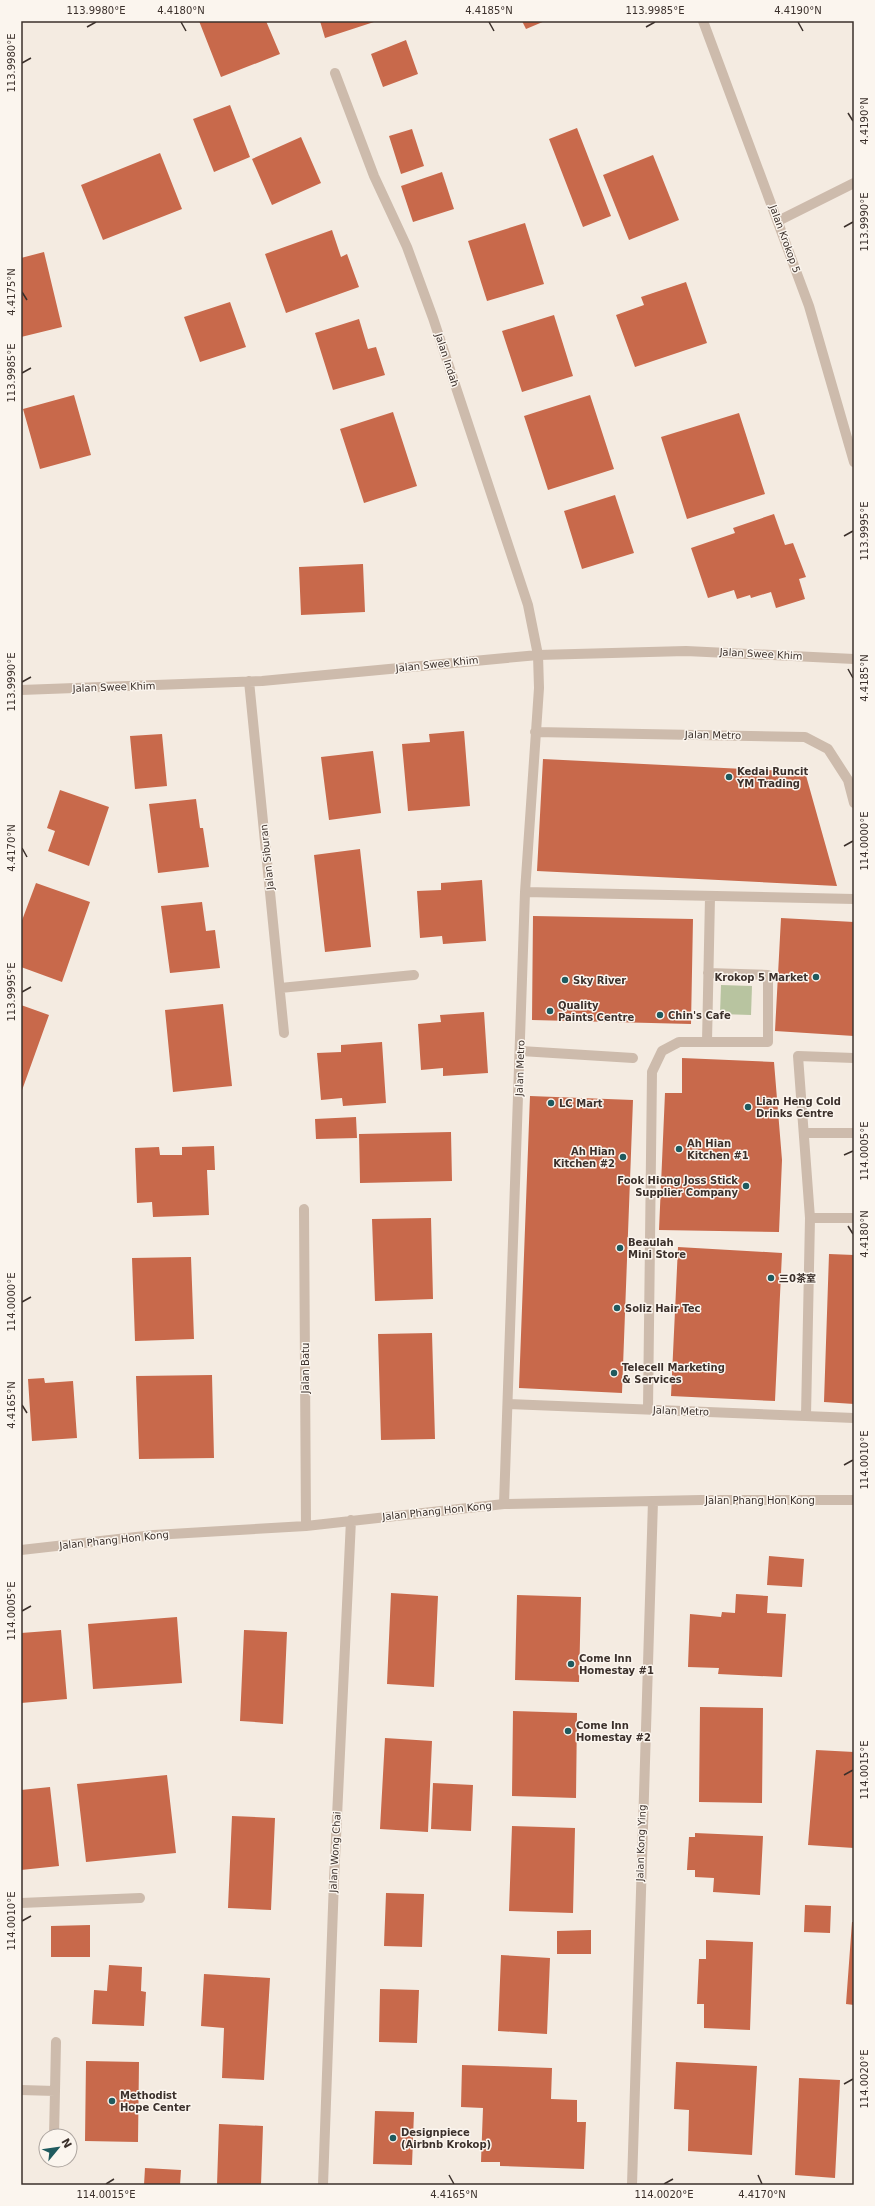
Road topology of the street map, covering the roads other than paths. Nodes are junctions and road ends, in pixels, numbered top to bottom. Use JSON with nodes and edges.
{"nodes":[{"id":1,"x":703,"y":21,"type":"edge"},
{"id":2,"x":335,"y":73,"type":"dead end"},
{"id":3,"x":854,"y":183,"type":"edge"},
{"id":4,"x":778,"y":221,"type":"junction"},
{"id":5,"x":854,"y":462,"type":"edge"},
{"id":6,"x":538,"y":655,"type":"junction"},
{"id":7,"x":854,"y":659,"type":"edge"},
{"id":8,"x":249,"y":682,"type":"junction"},
{"id":9,"x":21,"y":690,"type":"edge"},
{"id":10,"x":535,"y":732,"type":"junction"},
{"id":11,"x":854,"y":802,"type":"edge"},
{"id":12,"x":525,"y":892,"type":"junction"},
{"id":13,"x":710,"y":897,"type":"junction"},
{"id":14,"x":854,"y":899,"type":"edge"},
{"id":15,"x":708,"y":973,"type":"junction"},
{"id":16,"x":414,"y":975,"type":"dead end"},
{"id":17,"x":280,"y":988,"type":"junction"},
{"id":18,"x":284,"y":1033,"type":"dead end"},
{"id":19,"x":707,"y":1042,"type":"junction"},
{"id":20,"x":521,"y":1051,"type":"junction"},
{"id":21,"x":633,"y":1058,"type":"dead end"},
{"id":22,"x":854,"y":1058,"type":"edge"},
{"id":23,"x":804,"y":1133,"type":"junction"},
{"id":24,"x":854,"y":1133,"type":"edge"},
{"id":25,"x":304,"y":1209,"type":"dead end"},
{"id":26,"x":810,"y":1218,"type":"junction"},
{"id":27,"x":854,"y":1218,"type":"edge"},
{"id":28,"x":508,"y":1404,"type":"junction"},
{"id":29,"x":648,"y":1409,"type":"junction"},
{"id":30,"x":806,"y":1416,"type":"junction"},
{"id":31,"x":854,"y":1418,"type":"edge"},
{"id":32,"x":854,"y":1500,"type":"edge"},
{"id":33,"x":653,"y":1501,"type":"junction"},
{"id":34,"x":504,"y":1504,"type":"junction"},
{"id":35,"x":351,"y":1520,"type":"junction"},
{"id":36,"x":306,"y":1526,"type":"junction"},
{"id":37,"x":21,"y":1550,"type":"edge"},
{"id":38,"x":140,"y":1898,"type":"dead end"},
{"id":39,"x":21,"y":1903,"type":"edge"},
{"id":40,"x":56,"y":2042,"type":"dead end"},
{"id":41,"x":21,"y":2090,"type":"edge"},
{"id":42,"x":55,"y":2091,"type":"junction"},
{"id":43,"x":54,"y":2128,"type":"edge"},
{"id":44,"x":323,"y":2185,"type":"edge"},
{"id":45,"x":632,"y":2185,"type":"edge"}],
"edges":[{"from":1,"to":4,"type":"street","name":"Jalan Krokop 5"},
{"from":2,"to":6,"type":"street","name":"Jalan Indah"},
{"from":3,"to":4,"type":"street"},
{"from":4,"to":5,"type":"street","name":"Jalan Krokop 5"},
{"from":6,"to":7,"type":"street","name":"Jalan Swee Khim"},
{"from":6,"to":8,"type":"street","name":"Jalan Swee Khim"},
{"from":6,"to":10,"type":"street","name":"Jalan Metro"},
{"from":8,"to":9,"type":"street","name":"Jalan Swee Khim"},
{"from":8,"to":17,"type":"street","name":"Jalan Siburan"},
{"from":10,"to":11,"type":"street","name":"Jalan Metro"},
{"from":10,"to":12,"type":"street","name":"Jalan Metro"},
{"from":12,"to":13,"type":"street"},
{"from":12,"to":20,"type":"street","name":"Jalan Metro"},
{"from":13,"to":14,"type":"street"},
{"from":13,"to":15,"type":"street"},
{"from":15,"to":19,"type":"street"},
{"from":15,"to":19,"type":"street"},
{"from":16,"to":17,"type":"street"},
{"from":17,"to":18,"type":"street","name":"Jalan Siburan"},
{"from":19,"to":29,"type":"street"},
{"from":20,"to":21,"type":"street"},
{"from":20,"to":28,"type":"street","name":"Jalan Metro"},
{"from":22,"to":23,"type":"street"},
{"from":23,"to":24,"type":"street"},
{"from":23,"to":26,"type":"street"},
{"from":25,"to":36,"type":"street","name":"Jalan Batu"},
{"from":26,"to":27,"type":"street"},
{"from":26,"to":30,"type":"street"},
{"from":28,"to":29,"type":"street","name":"Jalan Metro"},
{"from":28,"to":34,"type":"street","name":"Jalan Metro"},
{"from":29,"to":30,"type":"street","name":"Jalan Metro"},
{"from":30,"to":31,"type":"street","name":"Jalan Metro"},
{"from":32,"to":33,"type":"street","name":"Jalan Phang Hon Kong"},
{"from":33,"to":34,"type":"street","name":"Jalan Phang Hon Kong"},
{"from":33,"to":45,"type":"street","name":"Jalan Kong Ying"},
{"from":34,"to":35,"type":"street","name":"Jalan Phang Hon Kong"},
{"from":35,"to":36,"type":"street","name":"Jalan Phang Hon Kong"},
{"from":35,"to":44,"type":"street","name":"Jalan Wong Chai"},
{"from":36,"to":37,"type":"street","name":"Jalan Phang Hon Kong"},
{"from":38,"to":39,"type":"street"},
{"from":40,"to":42,"type":"street"},
{"from":41,"to":42,"type":"street"},
{"from":42,"to":43,"type":"street"}]}
